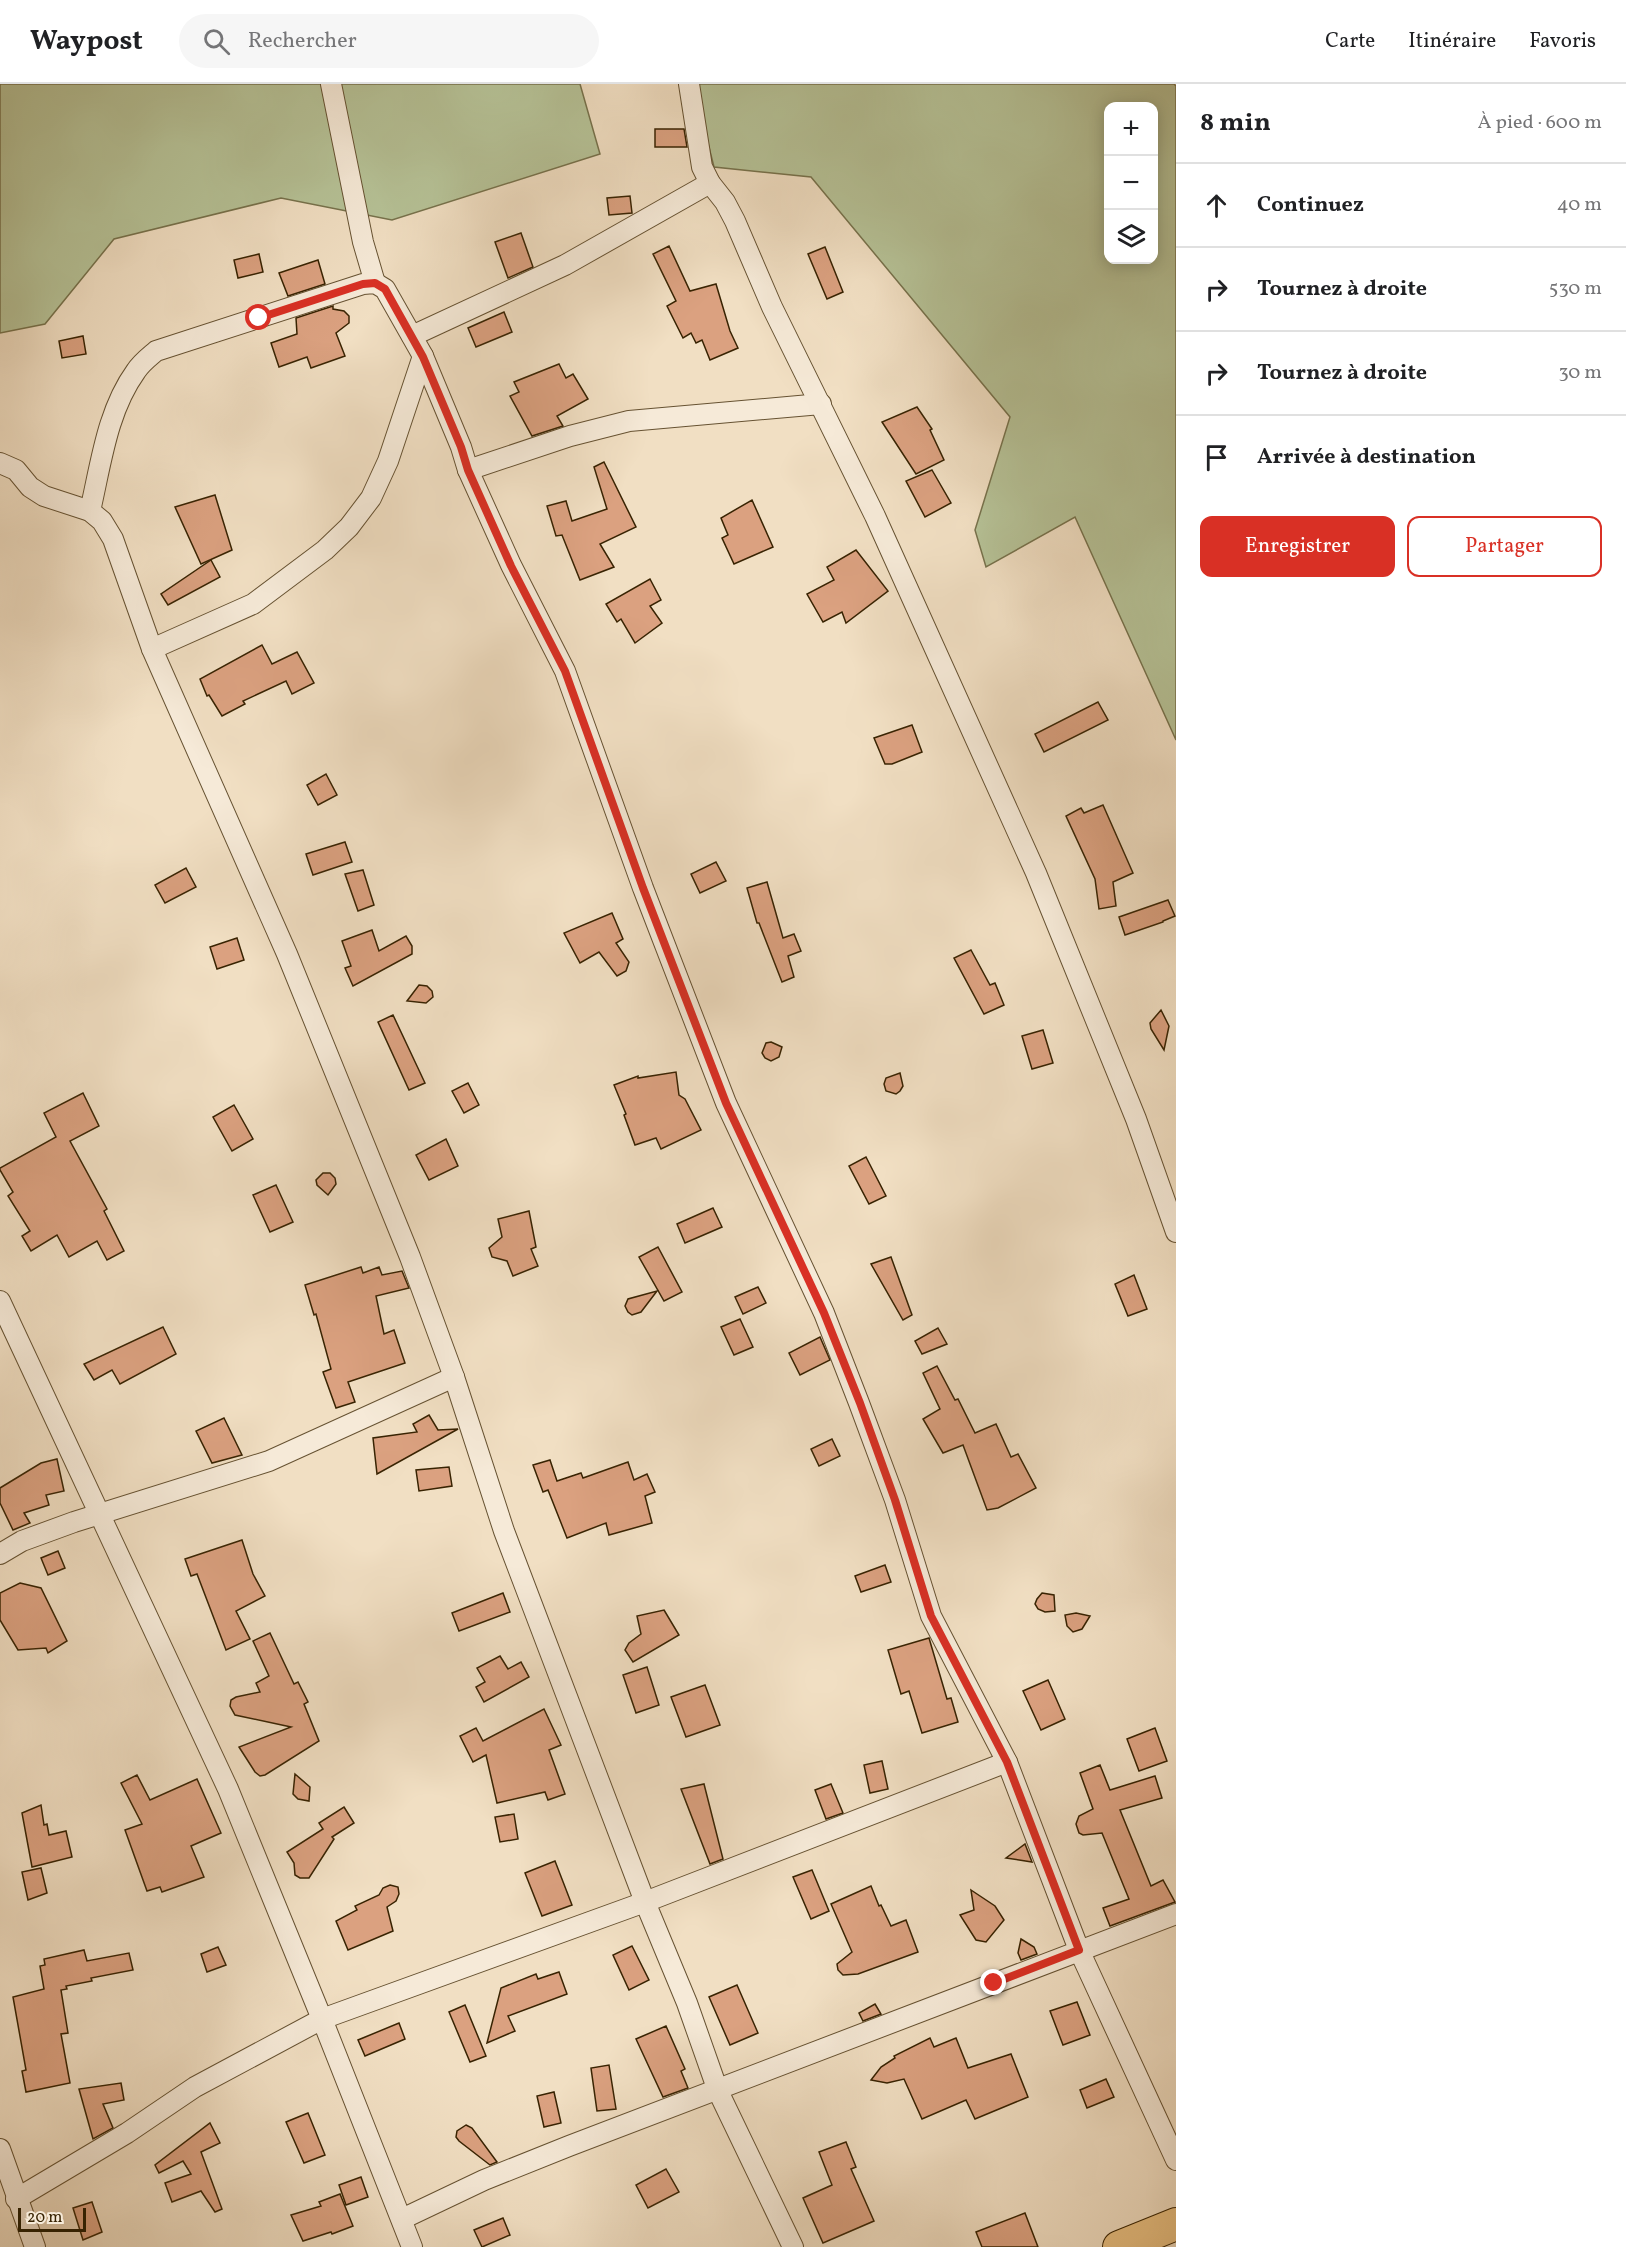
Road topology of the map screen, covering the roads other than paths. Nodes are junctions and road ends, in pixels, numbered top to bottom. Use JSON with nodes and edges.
{"nodes":[{"id":1,"x":331,"y":84,"type":"edge"},
{"id":2,"x":689,"y":84,"type":"edge"},
{"id":3,"x":710,"y":183,"type":"junction"},
{"id":4,"x":375,"y":283,"type":"junction"},
{"id":5,"x":412,"y":336,"type":"junction"},
{"id":6,"x":423,"y":357,"type":"junction"},
{"id":7,"x":821,"y":404,"type":"junction"},
{"id":8,"x":0,"y":463,"type":"edge"},
{"id":9,"x":468,"y":470,"type":"junction"},
{"id":10,"x":90,"y":511,"type":"junction"},
{"id":11,"x":152,"y":649,"type":"junction"},
{"id":12,"x":1176,"y":1232,"type":"edge"},
{"id":13,"x":0,"y":1300,"type":"edge"},
{"id":14,"x":454,"y":1377,"type":"junction"},
{"id":15,"x":99,"y":1515,"type":"junction"},
{"id":16,"x":0,"y":1554,"type":"edge"},
{"id":17,"x":1007,"y":1762,"type":"junction"},
{"id":18,"x":645,"y":1902,"type":"junction"},
{"id":19,"x":1176,"y":1914,"type":"edge"},
{"id":20,"x":1079,"y":1950,"type":"junction"},
{"id":21,"x":322,"y":2019,"type":"junction"},
{"id":22,"x":718,"y":2091,"type":"junction"},
{"id":23,"x":0,"y":2149,"type":"edge"},
{"id":24,"x":1176,"y":2160,"type":"edge"},
{"id":25,"x":16,"y":2199,"type":"junction"},
{"id":26,"x":402,"y":2218,"type":"junction"},
{"id":27,"x":1176,"y":2224,"type":"edge"},
{"id":28,"x":35,"y":2247,"type":"edge"},
{"id":29,"x":412,"y":2247,"type":"edge"},
{"id":30,"x":793,"y":2247,"type":"edge"},
{"id":31,"x":1119,"y":2247,"type":"edge"}],
"edges":[{"from":1,"to":4,"type":"street"},
{"from":2,"to":3,"type":"street"},
{"from":3,"to":5,"type":"street"},
{"from":3,"to":7,"type":"street"},
{"from":4,"to":5,"type":"street"},
{"from":4,"to":10,"type":"street"},
{"from":5,"to":6,"type":"street"},
{"from":6,"to":9,"type":"street"},
{"from":6,"to":11,"type":"street"},
{"from":7,"to":9,"type":"street"},
{"from":7,"to":12,"type":"street"},
{"from":8,"to":10,"type":"street"},
{"from":9,"to":17,"type":"street"},
{"from":10,"to":11,"type":"street"},
{"from":11,"to":14,"type":"street"},
{"from":13,"to":15,"type":"street"},
{"from":14,"to":15,"type":"street"},
{"from":14,"to":18,"type":"street"},
{"from":15,"to":16,"type":"street"},
{"from":15,"to":21,"type":"street"},
{"from":17,"to":18,"type":"street"},
{"from":17,"to":20,"type":"street"},
{"from":18,"to":21,"type":"street"},
{"from":18,"to":22,"type":"street"},
{"from":19,"to":20,"type":"street"},
{"from":20,"to":22,"type":"street"},
{"from":20,"to":24,"type":"street"},
{"from":21,"to":25,"type":"street"},
{"from":21,"to":26,"type":"street"},
{"from":22,"to":26,"type":"street"},
{"from":22,"to":30,"type":"street"},
{"from":23,"to":25,"type":"street"},
{"from":25,"to":28,"type":"street"},
{"from":26,"to":29,"type":"street"},
{"from":27,"to":31,"type":"main road"}]}
